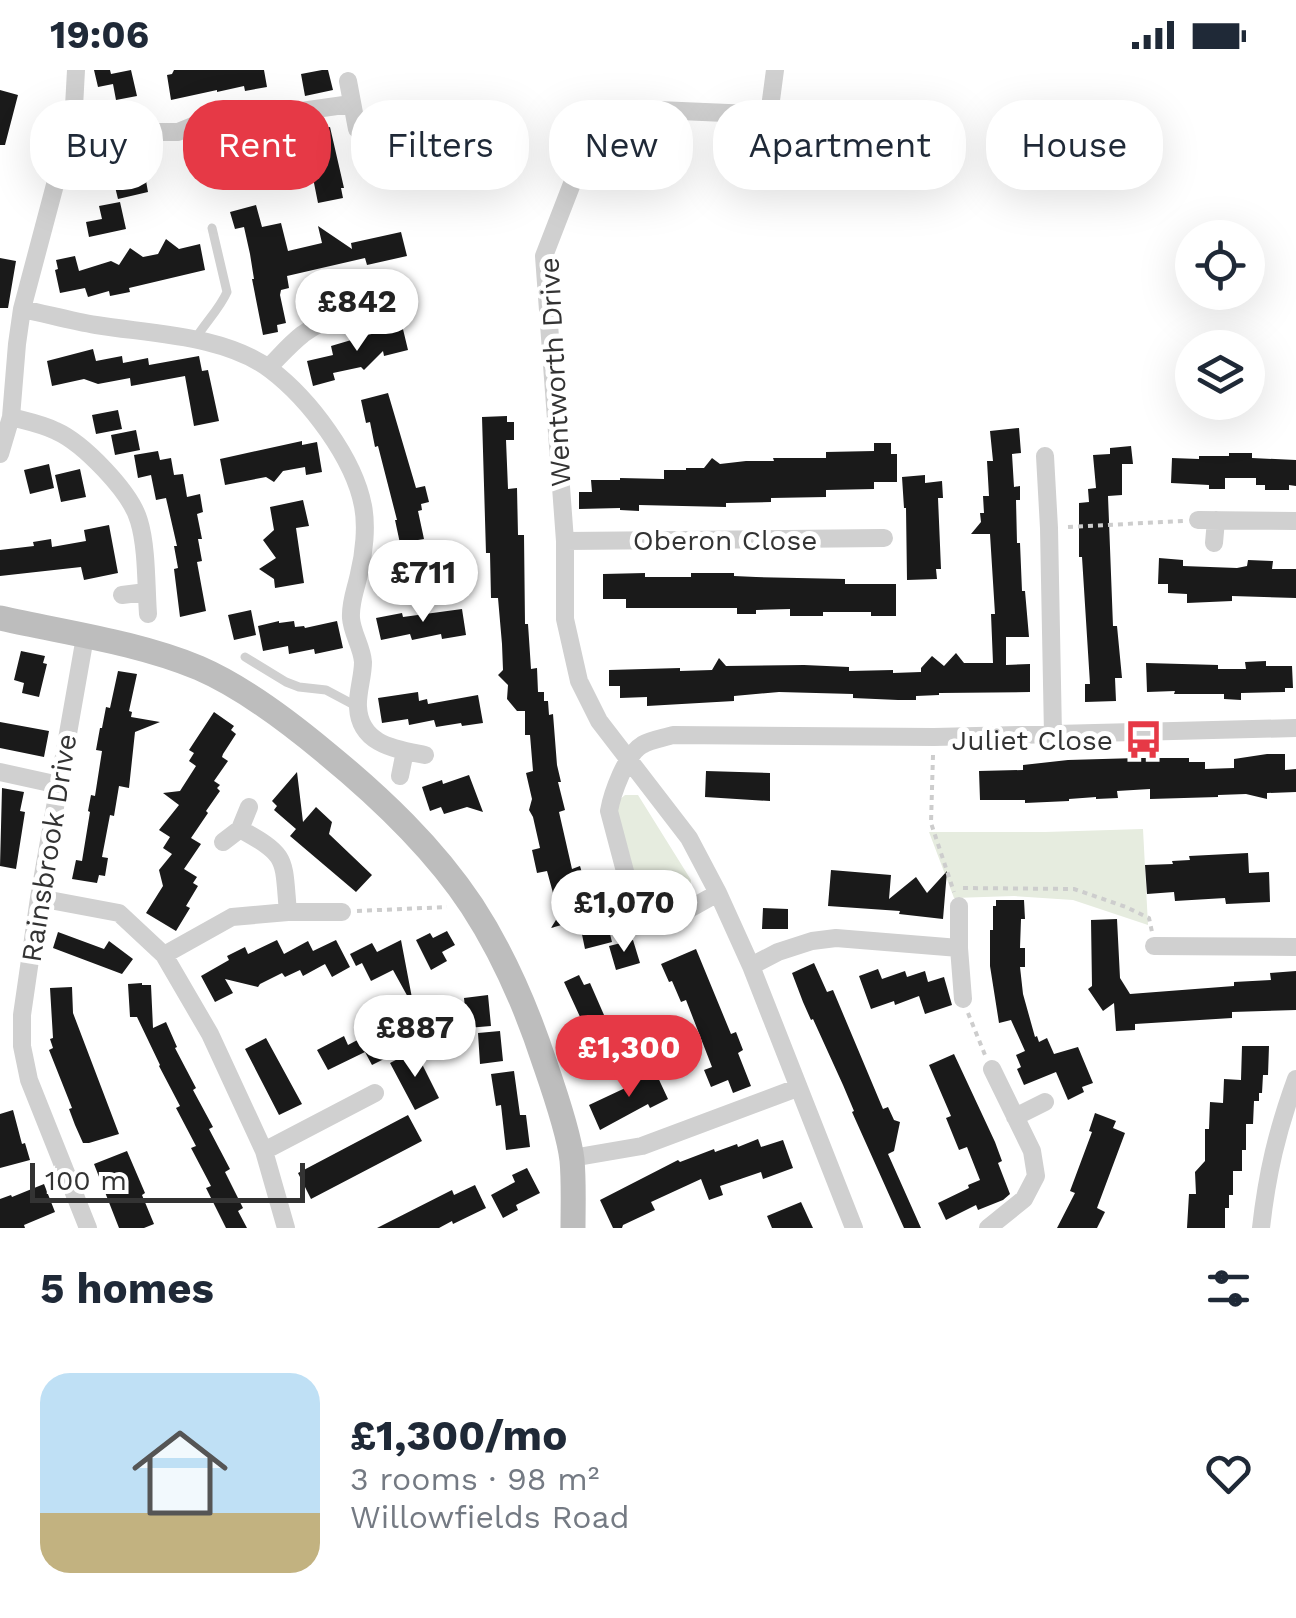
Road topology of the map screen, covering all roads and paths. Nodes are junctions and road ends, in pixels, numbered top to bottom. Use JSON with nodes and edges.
{"nodes":[{"id":1,"x":76,"y":70,"type":"edge"},
{"id":2,"x":775,"y":70,"type":"edge"},
{"id":3,"x":348,"y":81,"type":"dead end"},
{"id":4,"x":74,"y":100,"type":"edge"},
{"id":5,"x":771,"y":100,"type":"edge"},
{"id":6,"x":351,"y":104,"type":"joint"},
{"id":7,"x":713,"y":112,"type":"edge"},
{"id":8,"x":163,"y":132,"type":"edge"},
{"id":9,"x":54,"y":190,"type":"edge"},
{"id":10,"x":212,"y":228,"type":"dead end"},
{"id":11,"x":347,"y":286,"type":"dead end"},
{"id":12,"x":383,"y":296,"type":"dead end"},
{"id":13,"x":356,"y":306,"type":"junction"},
{"id":14,"x":22,"y":309,"type":"junction"},
{"id":15,"x":194,"y":340,"type":"junction"},
{"id":16,"x":268,"y":368,"type":"junction"},
{"id":17,"x":11,"y":417,"type":"junction"},
{"id":18,"x":0,"y":454,"type":"edge"},
{"id":19,"x":1045,"y":456,"type":"dead end"},
{"id":20,"x":1207,"y":520,"type":"junction"},
{"id":21,"x":1296,"y":521,"type":"edge"},
{"id":22,"x":1049,"y":528,"type":"junction"},
{"id":23,"x":884,"y":538,"type":"dead end"},
{"id":24,"x":565,"y":541,"type":"junction"},
{"id":25,"x":1214,"y":543,"type":"dead end"},
{"id":26,"x":146,"y":592,"type":"junction"},
{"id":27,"x":122,"y":595,"type":"dead end"},
{"id":28,"x":148,"y":614,"type":"dead end"},
{"id":29,"x":0,"y":618,"type":"edge"},
{"id":30,"x":84,"y":637,"type":"junction"},
{"id":31,"x":245,"y":657,"type":"dead end"},
{"id":32,"x":358,"y":707,"type":"junction"},
{"id":33,"x":1296,"y":728,"type":"edge"},
{"id":34,"x":1053,"y":735,"type":"junction"},
{"id":35,"x":934,"y":737,"type":"junction"},
{"id":36,"x":405,"y":751,"type":"junction"},
{"id":37,"x":425,"y":755,"type":"dead end"},
{"id":38,"x":629,"y":758,"type":"junction"},
{"id":39,"x":0,"y":772,"type":"edge"},
{"id":40,"x":400,"y":776,"type":"dead end"},
{"id":41,"x":59,"y":784,"type":"junction"},
{"id":42,"x":250,"y":807,"type":"dead end"},
{"id":43,"x":240,"y":829,"type":"junction"},
{"id":44,"x":223,"y":842,"type":"dead end"},
{"id":45,"x":718,"y":893,"type":"junction"},
{"id":46,"x":956,"y":897,"type":"junction"},
{"id":47,"x":39,"y":898,"type":"junction"},
{"id":48,"x":471,"y":906,"type":"junction"},
{"id":49,"x":288,"y":912,"type":"junction"},
{"id":50,"x":342,"y":912,"type":"joint"},
{"id":51,"x":1154,"y":946,"type":"joint"},
{"id":52,"x":1296,"y":947,"type":"edge"},
{"id":53,"x":959,"y":948,"type":"junction"},
{"id":54,"x":164,"y":955,"type":"junction"},
{"id":55,"x":750,"y":966,"type":"junction"},
{"id":56,"x":963,"y":1000,"type":"joint"},
{"id":57,"x":0,"y":1014,"type":"edge"},
{"id":58,"x":22,"y":1015,"type":"junction"},
{"id":59,"x":992,"y":1069,"type":"joint"},
{"id":60,"x":1296,"y":1079,"type":"edge"},
{"id":61,"x":797,"y":1088,"type":"junction"},
{"id":62,"x":363,"y":1092,"type":"dead end"},
{"id":63,"x":1045,"y":1102,"type":"dead end"},
{"id":64,"x":1015,"y":1117,"type":"junction"},
{"id":65,"x":264,"y":1151,"type":"junction"},
{"id":66,"x":572,"y":1158,"type":"junction"},
{"id":67,"x":85,"y":1227,"type":"edge"},
{"id":68,"x":286,"y":1228,"type":"edge"},
{"id":69,"x":573,"y":1228,"type":"edge"},
{"id":70,"x":854,"y":1228,"type":"edge"},
{"id":71,"x":988,"y":1228,"type":"edge"},
{"id":72,"x":1260,"y":1228,"type":"edge"}],
"edges":[{"from":1,"to":4,"type":"street"},
{"from":2,"to":5,"type":"street"},
{"from":3,"to":6,"type":"street"},
{"from":6,"to":8,"type":"street"},
{"from":7,"to":24,"type":"street","name":"Wentworth Drive"},
{"from":9,"to":14,"type":"street"},
{"from":10,"to":15,"type":"lane"},
{"from":11,"to":13,"type":"street"},
{"from":12,"to":13,"type":"street"},
{"from":13,"to":16,"type":"street"},
{"from":14,"to":15,"type":"street"},
{"from":14,"to":17,"type":"street"},
{"from":15,"to":16,"type":"street"},
{"from":16,"to":32,"type":"street"},
{"from":17,"to":18,"type":"street"},
{"from":17,"to":26,"type":"street"},
{"from":19,"to":22,"type":"street"},
{"from":20,"to":21,"type":"street"},
{"from":20,"to":22,"type":"path"},
{"from":20,"to":25,"type":"street"},
{"from":22,"to":34,"type":"street"},
{"from":23,"to":24,"type":"street","name":"Oberon Close"},
{"from":24,"to":38,"type":"street","name":"Wentworth Drive"},
{"from":26,"to":27,"type":"street"},
{"from":26,"to":28,"type":"street"},
{"from":29,"to":30,"type":"street"},
{"from":30,"to":41,"type":"street","name":"Rainsbrook Drive"},
{"from":30,"to":48,"type":"street"},
{"from":31,"to":32,"type":"lane"},
{"from":32,"to":36,"type":"street"},
{"from":33,"to":34,"type":"street"},
{"from":34,"to":35,"type":"street"},
{"from":35,"to":38,"type":"street"},
{"from":35,"to":46,"type":"path"},
{"from":36,"to":37,"type":"street"},
{"from":36,"to":40,"type":"street"},
{"from":38,"to":45,"type":"street","name":"Wentworth Drive"},
{"from":38,"to":45,"type":"street"},
{"from":39,"to":41,"type":"street"},
{"from":41,"to":47,"type":"street","name":"Rainsbrook Drive"},
{"from":42,"to":43,"type":"street"},
{"from":43,"to":44,"type":"street"},
{"from":43,"to":49,"type":"street"},
{"from":45,"to":55,"type":"street","name":"Wentworth Drive"},
{"from":46,"to":51,"type":"path"},
{"from":46,"to":53,"type":"street"},
{"from":47,"to":54,"type":"street"},
{"from":47,"to":58,"type":"street","name":"Rainsbrook Drive"},
{"from":48,"to":50,"type":"path"},
{"from":48,"to":66,"type":"street"},
{"from":49,"to":50,"type":"street"},
{"from":49,"to":54,"type":"street"},
{"from":51,"to":52,"type":"street"},
{"from":53,"to":55,"type":"street"},
{"from":53,"to":56,"type":"street"},
{"from":54,"to":65,"type":"street"},
{"from":55,"to":61,"type":"street","name":"Wentworth Drive"},
{"from":56,"to":59,"type":"path"},
{"from":57,"to":58,"type":"street"},
{"from":58,"to":67,"type":"street","name":"Rainsbrook Drive"},
{"from":59,"to":64,"type":"street"},
{"from":60,"to":72,"type":"street"},
{"from":61,"to":66,"type":"street"},
{"from":61,"to":70,"type":"street","name":"Wentworth Drive"},
{"from":62,"to":65,"type":"street"},
{"from":63,"to":64,"type":"street"},
{"from":64,"to":71,"type":"street"},
{"from":65,"to":68,"type":"street"},
{"from":66,"to":69,"type":"street"}]}
